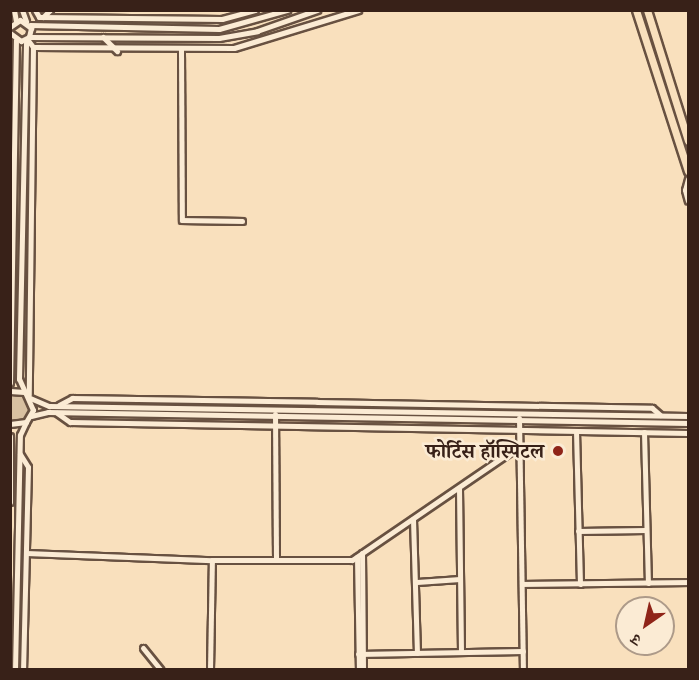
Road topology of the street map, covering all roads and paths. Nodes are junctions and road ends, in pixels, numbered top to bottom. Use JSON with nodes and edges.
{"nodes":[{"id":1,"x":14,"y":10,"type":"edge"},
{"id":2,"x":22,"y":10,"type":"edge"},
{"id":3,"x":35,"y":10,"type":"edge"},
{"id":4,"x":50,"y":10,"type":"edge"},
{"id":5,"x":255,"y":10,"type":"edge"},
{"id":6,"x":287,"y":10,"type":"edge"},
{"id":7,"x":317,"y":10,"type":"edge"},
{"id":8,"x":358,"y":10,"type":"edge"},
{"id":9,"x":636,"y":10,"type":"edge"},
{"id":10,"x":647,"y":10,"type":"edge"},
{"id":11,"x":43,"y":17,"type":"junction"},
{"id":12,"x":124,"y":17,"type":"junction"},
{"id":13,"x":16,"y":21,"type":"junction"},
{"id":14,"x":28,"y":23,"type":"junction"},
{"id":15,"x":11,"y":26,"type":"edge"},
{"id":16,"x":107,"y":27,"type":"junction"},
{"id":17,"x":13,"y":37,"type":"edge"},
{"id":18,"x":102,"y":37,"type":"junction"},
{"id":19,"x":28,"y":38,"type":"junction"},
{"id":20,"x":33,"y":47,"type":"junction"},
{"id":21,"x":182,"y":50,"type":"junction"},
{"id":22,"x":117,"y":51,"type":"junction"},
{"id":23,"x":24,"y":116,"type":"junction"},
{"id":24,"x":15,"y":118,"type":"junction"},
{"id":25,"x":10,"y":123,"type":"edge"},
{"id":26,"x":32,"y":126,"type":"junction"},
{"id":27,"x":688,"y":141,"type":"edge"},
{"id":28,"x":688,"y":171,"type":"edge"},
{"id":29,"x":688,"y":179,"type":"edge"},
{"id":30,"x":688,"y":201,"type":"edge"},
{"id":31,"x":242,"y":220,"type":"dead end"},
{"id":32,"x":12,"y":255,"type":"edge"},
{"id":33,"x":29,"y":349,"type":"junction"},
{"id":34,"x":11,"y":361,"type":"edge"},
{"id":35,"x":19,"y":369,"type":"junction"},
{"id":36,"x":10,"y":383,"type":"edge"},
{"id":37,"x":10,"y":391,"type":"edge"},
{"id":38,"x":29,"y":396,"type":"junction"},
{"id":39,"x":57,"y":409,"type":"junction"},
{"id":40,"x":275,"y":409,"type":"junction"},
{"id":41,"x":660,"y":415,"type":"junction"},
{"id":42,"x":31,"y":416,"type":"junction"},
{"id":43,"x":275,"y":416,"type":"junction"},
{"id":44,"x":688,"y":416,"type":"edge"},
{"id":45,"x":519,"y":417,"type":"junction"},
{"id":46,"x":26,"y":422,"type":"junction"},
{"id":47,"x":663,"y":422,"type":"junction"},
{"id":48,"x":688,"y":423,"type":"edge"},
{"id":49,"x":10,"y":424,"type":"edge"},
{"id":50,"x":276,"y":426,"type":"junction"},
{"id":51,"x":519,"y":430,"type":"junction"},
{"id":52,"x":576,"y":431,"type":"junction"},
{"id":53,"x":644,"y":432,"type":"junction"},
{"id":54,"x":653,"y":432,"type":"junction"},
{"id":55,"x":688,"y":433,"type":"edge"},
{"id":56,"x":10,"y":436,"type":"edge"},
{"id":57,"x":519,"y":446,"type":"junction"},
{"id":58,"x":20,"y":453,"type":"junction"},
{"id":59,"x":11,"y":454,"type":"edge"},
{"id":60,"x":459,"y":488,"type":"junction"},
{"id":61,"x":10,"y":502,"type":"edge"},
{"id":62,"x":413,"y":519,"type":"junction"},
{"id":63,"x":646,"y":530,"type":"junction"},
{"id":64,"x":578,"y":531,"type":"junction"},
{"id":65,"x":26,"y":553,"type":"junction"},
{"id":66,"x":359,"y":555,"type":"junction"},
{"id":67,"x":212,"y":560,"type":"junction"},
{"id":68,"x":276,"y":560,"type":"junction"},
{"id":69,"x":460,"y":579,"type":"junction"},
{"id":70,"x":417,"y":582,"type":"junction"},
{"id":71,"x":688,"y":582,"type":"edge"},
{"id":72,"x":648,"y":583,"type":"junction"},
{"id":73,"x":522,"y":584,"type":"junction"},
{"id":74,"x":580,"y":584,"type":"junction"},
{"id":75,"x":143,"y":648,"type":"dead end"},
{"id":76,"x":523,"y":651,"type":"junction"},
{"id":77,"x":417,"y":652,"type":"junction"},
{"id":78,"x":461,"y":652,"type":"junction"},
{"id":79,"x":361,"y":654,"type":"junction"},
{"id":80,"x":15,"y":669,"type":"edge"},
{"id":81,"x":23,"y":669,"type":"edge"},
{"id":82,"x":161,"y":669,"type":"edge"},
{"id":83,"x":210,"y":669,"type":"edge"},
{"id":84,"x":361,"y":669,"type":"edge"},
{"id":85,"x":523,"y":669,"type":"edge"}],
"edges":[{"from":1,"to":13,"type":"street"},
{"from":2,"to":14,"type":"street"},
{"from":3,"to":11,"type":"street"},
{"from":4,"to":11,"type":"street"},
{"from":5,"to":12,"type":"street"},
{"from":6,"to":16,"type":"street"},
{"from":7,"to":18,"type":"street"},
{"from":8,"to":21,"type":"street"},
{"from":9,"to":28,"type":"main road"},
{"from":10,"to":27,"type":"main road"},
{"from":11,"to":12,"type":"street"},
{"from":12,"to":16,"type":"street"},
{"from":13,"to":14,"type":"street"},
{"from":13,"to":15,"type":"street"},
{"from":14,"to":16,"type":"street"},
{"from":14,"to":19,"type":"street"},
{"from":17,"to":19,"type":"street"},
{"from":17,"to":24,"type":"street"},
{"from":18,"to":19,"type":"street"},
{"from":18,"to":22,"type":"street"},
{"from":19,"to":20,"type":"street"},
{"from":19,"to":23,"type":"street"},
{"from":20,"to":22,"type":"street"},
{"from":20,"to":26,"type":"street"},
{"from":21,"to":22,"type":"street"},
{"from":21,"to":31,"type":"street"},
{"from":23,"to":26,"type":"street"},
{"from":23,"to":35,"type":"street"},
{"from":24,"to":25,"type":"street"},
{"from":24,"to":32,"type":"street"},
{"from":26,"to":33,"type":"street"},
{"from":29,"to":30,"type":"street"},
{"from":32,"to":34,"type":"street"},
{"from":33,"to":35,"type":"street"},
{"from":33,"to":38,"type":"street"},
{"from":34,"to":36,"type":"street"},
{"from":35,"to":38,"type":"street"},
{"from":37,"to":38,"type":"street"},
{"from":38,"to":39,"type":"street"},
{"from":38,"to":42,"type":"street"},
{"from":39,"to":40,"type":"street"},
{"from":39,"to":41,"type":"street"},
{"from":39,"to":42,"type":"street"},
{"from":39,"to":43,"type":"street"},
{"from":39,"to":50,"type":"street"},
{"from":40,"to":43,"type":"street"},
{"from":40,"to":45,"type":"street"},
{"from":41,"to":44,"type":"street"},
{"from":41,"to":45,"type":"street"},
{"from":42,"to":46,"type":"street"},
{"from":43,"to":45,"type":"street"},
{"from":43,"to":50,"type":"street"},
{"from":45,"to":47,"type":"street"},
{"from":45,"to":51,"type":"street"},
{"from":46,"to":49,"type":"street"},
{"from":46,"to":58,"type":"street"},
{"from":47,"to":48,"type":"street"},
{"from":47,"to":54,"type":"street"},
{"from":50,"to":51,"type":"street"},
{"from":50,"to":68,"type":"street"},
{"from":51,"to":52,"type":"street"},
{"from":51,"to":57,"type":"street"},
{"from":52,"to":53,"type":"street"},
{"from":52,"to":64,"type":"street"},
{"from":53,"to":54,"type":"street"},
{"from":53,"to":63,"type":"street"},
{"from":54,"to":55,"type":"street"},
{"from":56,"to":59,"type":"street"},
{"from":57,"to":60,"type":"street"},
{"from":57,"to":73,"type":"street"},
{"from":58,"to":65,"type":"street"},
{"from":58,"to":80,"type":"street"},
{"from":59,"to":61,"type":"street"},
{"from":60,"to":62,"type":"street"},
{"from":60,"to":69,"type":"street"},
{"from":62,"to":66,"type":"street"},
{"from":62,"to":70,"type":"street"},
{"from":63,"to":64,"type":"street"},
{"from":63,"to":72,"type":"street"},
{"from":64,"to":74,"type":"street"},
{"from":65,"to":67,"type":"street"},
{"from":65,"to":81,"type":"street"},
{"from":66,"to":68,"type":"street"},
{"from":66,"to":79,"type":"street"},
{"from":67,"to":68,"type":"street"},
{"from":67,"to":83,"type":"street"},
{"from":69,"to":70,"type":"street"},
{"from":69,"to":78,"type":"street"},
{"from":70,"to":77,"type":"street"},
{"from":71,"to":72,"type":"street"},
{"from":72,"to":74,"type":"street"},
{"from":73,"to":74,"type":"street"},
{"from":73,"to":76,"type":"street"},
{"from":75,"to":82,"type":"street"},
{"from":76,"to":78,"type":"street"},
{"from":76,"to":85,"type":"street"},
{"from":77,"to":78,"type":"street"},
{"from":77,"to":79,"type":"street"},
{"from":79,"to":84,"type":"street"}]}
